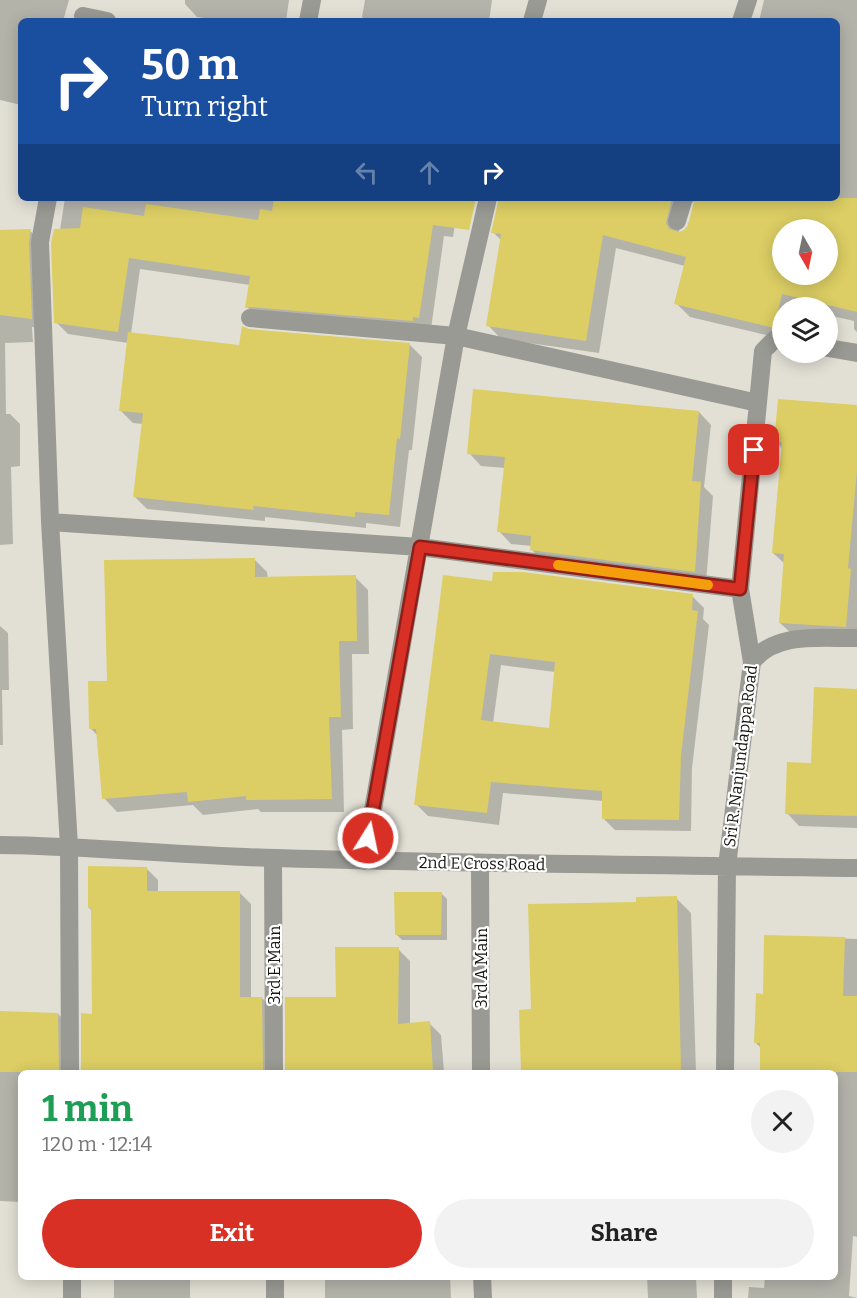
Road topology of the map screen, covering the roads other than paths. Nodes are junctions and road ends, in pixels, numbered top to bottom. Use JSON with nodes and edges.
{"nodes":[{"id":1,"x":312,"y":0,"type":"edge"},
{"id":2,"x":538,"y":0,"type":"edge"},
{"id":3,"x":748,"y":0,"type":"edge"},
{"id":4,"x":84,"y":12,"type":"edge"},
{"id":5,"x":99,"y":18,"type":"edge"},
{"id":6,"x":309,"y":18,"type":"edge"},
{"id":7,"x":533,"y":18,"type":"edge"},
{"id":8,"x":742,"y":18,"type":"edge"},
{"id":9,"x":47,"y":201,"type":"edge"},
{"id":10,"x":487,"y":201,"type":"edge"},
{"id":11,"x":683,"y":201,"type":"edge"},
{"id":12,"x":677,"y":221,"type":"dead end"},
{"id":13,"x":250,"y":318,"type":"dead end"},
{"id":14,"x":456,"y":336,"type":"junction"},
{"id":15,"x":772,"y":345,"type":"edge"},
{"id":16,"x":838,"y":350,"type":"edge"},
{"id":17,"x":857,"y":353,"type":"edge"},
{"id":18,"x":758,"y":403,"type":"junction"},
{"id":19,"x":50,"y":522,"type":"junction"},
{"id":20,"x":420,"y":547,"type":"junction"},
{"id":21,"x":740,"y":589,"type":"junction"},
{"id":22,"x":857,"y":638,"type":"edge"},
{"id":23,"x":752,"y":662,"type":"junction"},
{"id":24,"x":0,"y":845,"type":"edge"},
{"id":25,"x":69,"y":846,"type":"junction"},
{"id":26,"x":273,"y":858,"type":"junction"},
{"id":27,"x":364,"y":861,"type":"junction"},
{"id":28,"x":480,"y":864,"type":"junction"},
{"id":29,"x":727,"y":866,"type":"junction"},
{"id":30,"x":857,"y":868,"type":"edge"},
{"id":31,"x":70,"y":1070,"type":"edge"},
{"id":32,"x":274,"y":1070,"type":"edge"},
{"id":33,"x":481,"y":1070,"type":"edge"},
{"id":34,"x":725,"y":1070,"type":"edge"},
{"id":35,"x":72,"y":1280,"type":"edge"},
{"id":36,"x":275,"y":1280,"type":"edge"},
{"id":37,"x":482,"y":1280,"type":"edge"},
{"id":38,"x":723,"y":1280,"type":"edge"},
{"id":39,"x":72,"y":1298,"type":"edge"},
{"id":40,"x":275,"y":1298,"type":"edge"},
{"id":41,"x":483,"y":1298,"type":"edge"},
{"id":42,"x":723,"y":1298,"type":"edge"}],
"edges":[{"from":1,"to":6,"type":"street"},
{"from":2,"to":7,"type":"street"},
{"from":3,"to":8,"type":"street"},
{"from":4,"to":5,"type":"street"},
{"from":9,"to":19,"type":"street"},
{"from":10,"to":14,"type":"street"},
{"from":11,"to":12,"type":"street"},
{"from":13,"to":14,"type":"street"},
{"from":14,"to":18,"type":"street"},
{"from":14,"to":20,"type":"street"},
{"from":15,"to":18,"type":"street","name":"Sri R. Nanjundappa Road"},
{"from":16,"to":17,"type":"street"},
{"from":18,"to":21,"type":"street","name":"Sri R. Nanjundappa Road"},
{"from":19,"to":20,"type":"street"},
{"from":19,"to":25,"type":"street"},
{"from":20,"to":21,"type":"street"},
{"from":20,"to":27,"type":"street"},
{"from":21,"to":23,"type":"street","name":"Sri R. Nanjundappa Road"},
{"from":22,"to":23,"type":"street"},
{"from":23,"to":29,"type":"street","name":"Sri R. Nanjundappa Road"},
{"from":24,"to":25,"type":"street","name":"2nd E Cross Road"},
{"from":25,"to":26,"type":"street","name":"2nd E Cross Road"},
{"from":25,"to":31,"type":"street"},
{"from":26,"to":27,"type":"street","name":"2nd E Cross Road"},
{"from":26,"to":32,"type":"street","name":"3rd E Main"},
{"from":27,"to":28,"type":"street","name":"2nd E Cross Road"},
{"from":28,"to":29,"type":"street","name":"2nd E Cross Road"},
{"from":28,"to":33,"type":"street","name":"3rd A Main"},
{"from":29,"to":30,"type":"street","name":"2nd E Cross Road"},
{"from":29,"to":34,"type":"street","name":"Sri R. Nanjundappa Road"},
{"from":35,"to":39,"type":"street"},
{"from":36,"to":40,"type":"street"},
{"from":37,"to":41,"type":"street"},
{"from":38,"to":42,"type":"street"}]}
